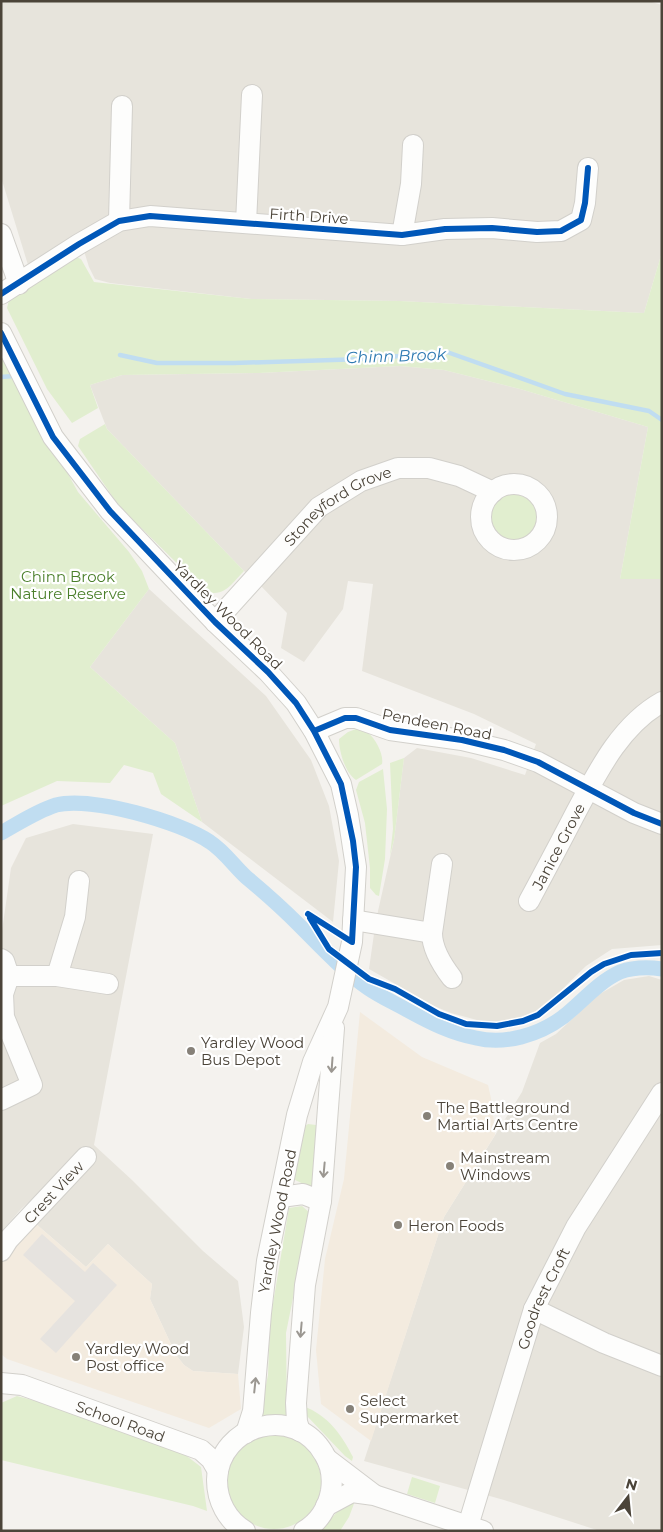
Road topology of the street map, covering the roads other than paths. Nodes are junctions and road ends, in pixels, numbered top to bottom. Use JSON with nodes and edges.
{"nodes":[{"id":1,"x":252,"y":95,"type":"dead end"},
{"id":2,"x":122,"y":106,"type":"dead end"},
{"id":3,"x":413,"y":145,"type":"dead end"},
{"id":4,"x":588,"y":168,"type":"dead end"},
{"id":5,"x":120,"y":221,"type":"junction"},
{"id":6,"x":246,"y":223,"type":"junction"},
{"id":7,"x":1,"y":234,"type":"edge"},
{"id":8,"x":402,"y":236,"type":"junction"},
{"id":9,"x":19,"y":284,"type":"junction"},
{"id":10,"x":1,"y":294,"type":"edge"},
{"id":11,"x":1,"y":333,"type":"edge"},
{"id":12,"x":493,"y":492,"type":"dead end"},
{"id":13,"x":214,"y":622,"type":"junction"},
{"id":14,"x":662,"y":702,"type":"edge"},
{"id":15,"x":314,"y":731,"type":"junction"},
{"id":16,"x":588,"y":790,"type":"junction"},
{"id":17,"x":662,"y":824,"type":"edge"},
{"id":18,"x":442,"y":864,"type":"dead end"},
{"id":19,"x":79,"y":881,"type":"dead end"},
{"id":20,"x":529,"y":901,"type":"dead end"},
{"id":21,"x":353,"y":920,"type":"junction"},
{"id":22,"x":432,"y":933,"type":"junction"},
{"id":23,"x":5,"y":967,"type":"edge"},
{"id":24,"x":57,"y":976,"type":"junction"},
{"id":25,"x":452,"y":978,"type":"dead end"},
{"id":26,"x":108,"y":984,"type":"dead end"},
{"id":27,"x":336,"y":1011,"type":"junction"},
{"id":28,"x":662,"y":1092,"type":"edge"},
{"id":29,"x":1,"y":1100,"type":"edge"},
{"id":30,"x":297,"y":1115,"type":"junction"},
{"id":31,"x":328,"y":1121,"type":"junction"},
{"id":32,"x":86,"y":1157,"type":"dead end"},
{"id":33,"x":281,"y":1196,"type":"junction"},
{"id":34,"x":321,"y":1201,"type":"junction"},
{"id":35,"x":1,"y":1251,"type":"edge"},
{"id":36,"x":534,"y":1309,"type":"junction"},
{"id":37,"x":662,"y":1366,"type":"edge"},
{"id":38,"x":1,"y":1383,"type":"edge"},
{"id":39,"x":40,"y":1392,"type":"junction"},
{"id":40,"x":1,"y":1396,"type":"edge"},
{"id":41,"x":300,"y":1430,"type":"junction"},
{"id":42,"x":246,"y":1433,"type":"junction"},
{"id":43,"x":230,"y":1446,"type":"junction"},
{"id":44,"x":202,"y":1450,"type":"junction"},
{"id":45,"x":327,"y":1459,"type":"junction"},
{"id":46,"x":218,"y":1471,"type":"junction"},
{"id":47,"x":374,"y":1495,"type":"junction"},
{"id":48,"x":326,"y":1506,"type":"junction"},
{"id":49,"x":235,"y":1527,"type":"edge"},
{"id":50,"x":476,"y":1528,"type":"edge"},
{"id":51,"x":304,"y":1531,"type":"edge"}],
"edges":[{"from":1,"to":6,"type":"street"},
{"from":2,"to":5,"type":"street"},
{"from":3,"to":8,"type":"street"},
{"from":4,"to":8,"type":"street","name":"Firth Drive"},
{"from":5,"to":6,"type":"street","name":"Firth Drive"},
{"from":5,"to":9,"type":"street","name":"Firth Drive"},
{"from":6,"to":8,"type":"street","name":"Firth Drive"},
{"from":7,"to":9,"type":"street"},
{"from":9,"to":10,"type":"street","name":"Firth Drive"},
{"from":11,"to":13,"type":"street","name":"Yardley Wood Road"},
{"from":12,"to":13,"type":"street","name":"Stoneyford Grove"},
{"from":13,"to":15,"type":"street","name":"Yardley Wood Road"},
{"from":14,"to":16,"type":"street","name":"Janice Grove"},
{"from":15,"to":16,"type":"street","name":"Pendeen Road"},
{"from":15,"to":21,"type":"street","name":"Yardley Wood Road"},
{"from":16,"to":17,"type":"street","name":"Pendeen Road"},
{"from":16,"to":20,"type":"street","name":"Janice Grove"},
{"from":18,"to":22,"type":"street"},
{"from":19,"to":24,"type":"street"},
{"from":21,"to":22,"type":"street"},
{"from":21,"to":27,"type":"street","name":"Yardley Wood Road"},
{"from":22,"to":25,"type":"street"},
{"from":23,"to":24,"type":"street"},
{"from":23,"to":29,"type":"street"},
{"from":24,"to":26,"type":"street"},
{"from":27,"to":30,"type":"street","name":"Yardley Wood Road"},
{"from":27,"to":31,"type":"street","name":"Yardley Wood Road","one_way":true},
{"from":28,"to":36,"type":"street","name":"Goodrest Croft"},
{"from":30,"to":31,"type":"street"},
{"from":30,"to":33,"type":"street","name":"Yardley Wood Road"},
{"from":31,"to":34,"type":"street","name":"Yardley Wood Road","one_way":true},
{"from":32,"to":35,"type":"street","name":"Crest View"},
{"from":33,"to":34,"type":"street"},
{"from":42,"to":33,"type":"street","name":"Yardley Wood Road","one_way":true},
{"from":34,"to":41,"type":"street","name":"Yardley Wood Road","one_way":true},
{"from":36,"to":37,"type":"street"},
{"from":36,"to":50,"type":"street","name":"Goodrest Croft"},
{"from":38,"to":39,"type":"street","name":"School Road"},
{"from":39,"to":40,"type":"street","name":"School Road"},
{"from":39,"to":44,"type":"street","name":"School Road"},
{"from":41,"to":42,"type":"street"},
{"from":41,"to":45,"type":"street"},
{"from":42,"to":43,"type":"street"},
{"from":43,"to":44,"type":"street","name":"School Road"},
{"from":43,"to":46,"type":"street"},
{"from":44,"to":46,"type":"street"},
{"from":45,"to":47,"type":"street"},
{"from":45,"to":48,"type":"street"},
{"from":46,"to":49,"type":"street"},
{"from":47,"to":48,"type":"street"},
{"from":47,"to":50,"type":"street"},
{"from":48,"to":51,"type":"street"}]}
